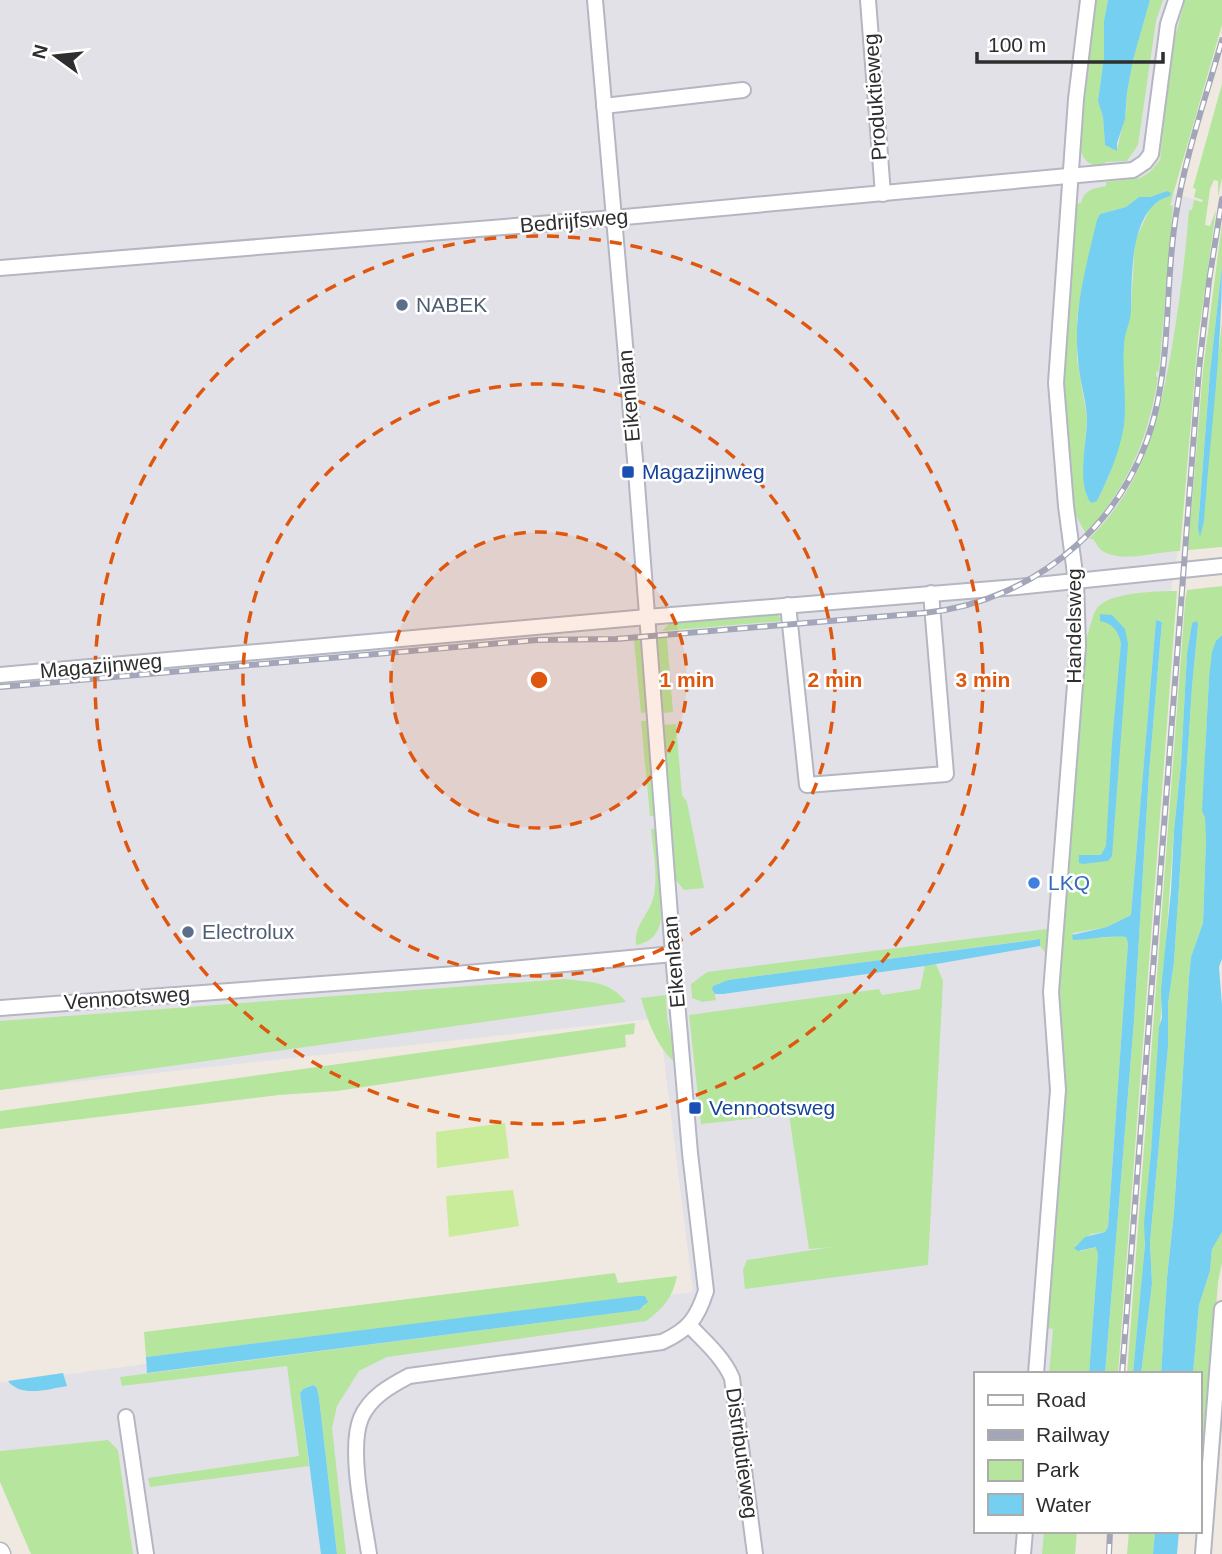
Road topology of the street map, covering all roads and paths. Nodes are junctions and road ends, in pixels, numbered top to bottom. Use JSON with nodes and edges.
{"nodes":[{"id":1,"x":595,"y":0,"type":"edge"},
{"id":2,"x":868,"y":0,"type":"edge"},
{"id":3,"x":1088,"y":0,"type":"edge"},
{"id":4,"x":1176,"y":0,"type":"edge"},
{"id":5,"x":743,"y":90,"type":"dead end"},
{"id":6,"x":604,"y":106,"type":"junction"},
{"id":7,"x":1071,"y":177,"type":"junction"},
{"id":8,"x":883,"y":194,"type":"junction"},
{"id":9,"x":614,"y":218,"type":"junction"},
{"id":10,"x":0,"y":268,"type":"edge"},
{"id":11,"x":1222,"y":566,"type":"edge"},
{"id":12,"x":1076,"y":581,"type":"junction"},
{"id":13,"x":931,"y":593,"type":"junction"},
{"id":14,"x":788,"y":605,"type":"junction"},
{"id":15,"x":647,"y":617,"type":"junction"},
{"id":16,"x":0,"y":675,"type":"edge"},
{"id":17,"x":673,"y":954,"type":"junction"},
{"id":18,"x":0,"y":1008,"type":"edge"},
{"id":19,"x":1222,"y":1309,"type":"edge"},
{"id":20,"x":689,"y":1325,"type":"junction"},
{"id":21,"x":1036,"y":1372,"type":"edge"},
{"id":22,"x":126,"y":1418,"type":"dead end"},
{"id":23,"x":1024,"y":1533,"type":"edge"},
{"id":24,"x":146,"y":1554,"type":"edge"},
{"id":25,"x":369,"y":1554,"type":"edge"},
{"id":26,"x":755,"y":1554,"type":"edge"},
{"id":27,"x":1023,"y":1554,"type":"edge"},
{"id":28,"x":1203,"y":1554,"type":"edge"}],
"edges":[{"from":1,"to":6,"type":"street","name":"Eikenlaan"},
{"from":2,"to":8,"type":"street","name":"Produktieweg"},
{"from":3,"to":7,"type":"street","name":"Handelsweg"},
{"from":4,"to":7,"type":"street","name":"Bedrijfsweg"},
{"from":5,"to":6,"type":"street"},
{"from":6,"to":9,"type":"street","name":"Eikenlaan"},
{"from":7,"to":8,"type":"street","name":"Bedrijfsweg"},
{"from":7,"to":12,"type":"street","name":"Handelsweg"},
{"from":8,"to":9,"type":"street","name":"Bedrijfsweg"},
{"from":9,"to":10,"type":"street","name":"Bedrijfsweg"},
{"from":9,"to":15,"type":"street","name":"Eikenlaan"},
{"from":11,"to":12,"type":"street","name":"Magazijnweg"},
{"from":12,"to":13,"type":"street","name":"Magazijnweg"},
{"from":12,"to":21,"type":"street","name":"Handelsweg"},
{"from":13,"to":14,"type":"street","name":"Magazijnweg"},
{"from":13,"to":14,"type":"street"},
{"from":14,"to":15,"type":"street","name":"Magazijnweg"},
{"from":15,"to":16,"type":"street","name":"Magazijnweg"},
{"from":15,"to":17,"type":"street","name":"Eikenlaan"},
{"from":17,"to":18,"type":"street","name":"Vennootsweg"},
{"from":17,"to":20,"type":"street","name":"Eikenlaan"},
{"from":19,"to":28,"type":"street"},
{"from":20,"to":25,"type":"street"},
{"from":20,"to":26,"type":"street","name":"Distributieweg"},
{"from":22,"to":24,"type":"street"},
{"from":23,"to":27,"type":"street"}]}
